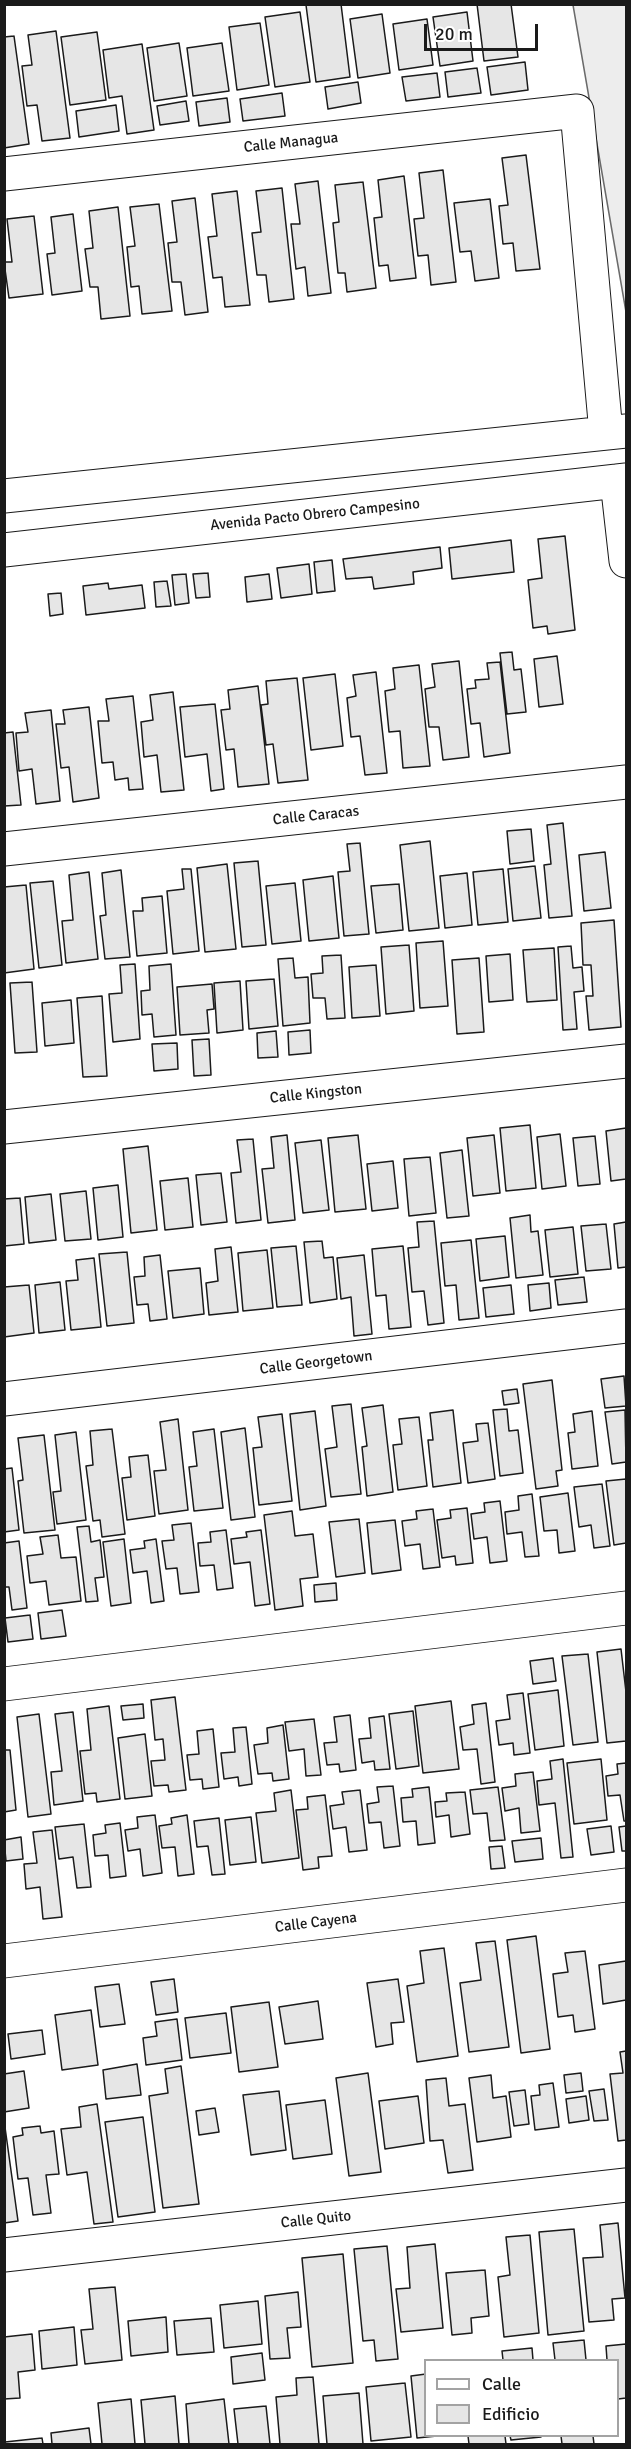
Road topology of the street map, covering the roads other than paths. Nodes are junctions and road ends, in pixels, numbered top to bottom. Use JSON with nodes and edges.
{"nodes":[{"id":1,"x":4,"y":174,"type":"edge"},
{"id":2,"x":616,"y":432,"type":"edge"},
{"id":3,"x":622,"y":480,"type":"edge"},
{"id":4,"x":4,"y":496,"type":"edge"},
{"id":5,"x":4,"y":550,"type":"edge"},
{"id":6,"x":627,"y":561,"type":"edge"},
{"id":7,"x":627,"y":782,"type":"edge"},
{"id":8,"x":4,"y":849,"type":"edge"},
{"id":9,"x":627,"y":1061,"type":"edge"},
{"id":10,"x":4,"y":1127,"type":"edge"},
{"id":11,"x":627,"y":1326,"type":"edge"},
{"id":12,"x":4,"y":1400,"type":"edge"},
{"id":13,"x":627,"y":1608,"type":"edge"},
{"id":14,"x":4,"y":1684,"type":"edge"},
{"id":15,"x":627,"y":1885,"type":"edge"},
{"id":16,"x":4,"y":1961,"type":"edge"},
{"id":17,"x":627,"y":2185,"type":"edge"},
{"id":18,"x":4,"y":2255,"type":"edge"}],
"edges":[{"from":1,"to":2,"type":"street","name":"Calle Managua"},
{"from":2,"to":4,"type":"street"},
{"from":3,"to":5,"type":"street","name":"Avenida Pacto Obrero Campesino"},
{"from":3,"to":6,"type":"street"},
{"from":7,"to":8,"type":"street","name":"Calle Caracas"},
{"from":9,"to":10,"type":"street","name":"Calle Kingston"},
{"from":11,"to":12,"type":"street","name":"Calle Georgetown"},
{"from":13,"to":14,"type":"street"},
{"from":15,"to":16,"type":"street","name":"Calle Cayena"},
{"from":17,"to":18,"type":"street","name":"Calle Quito"}]}
